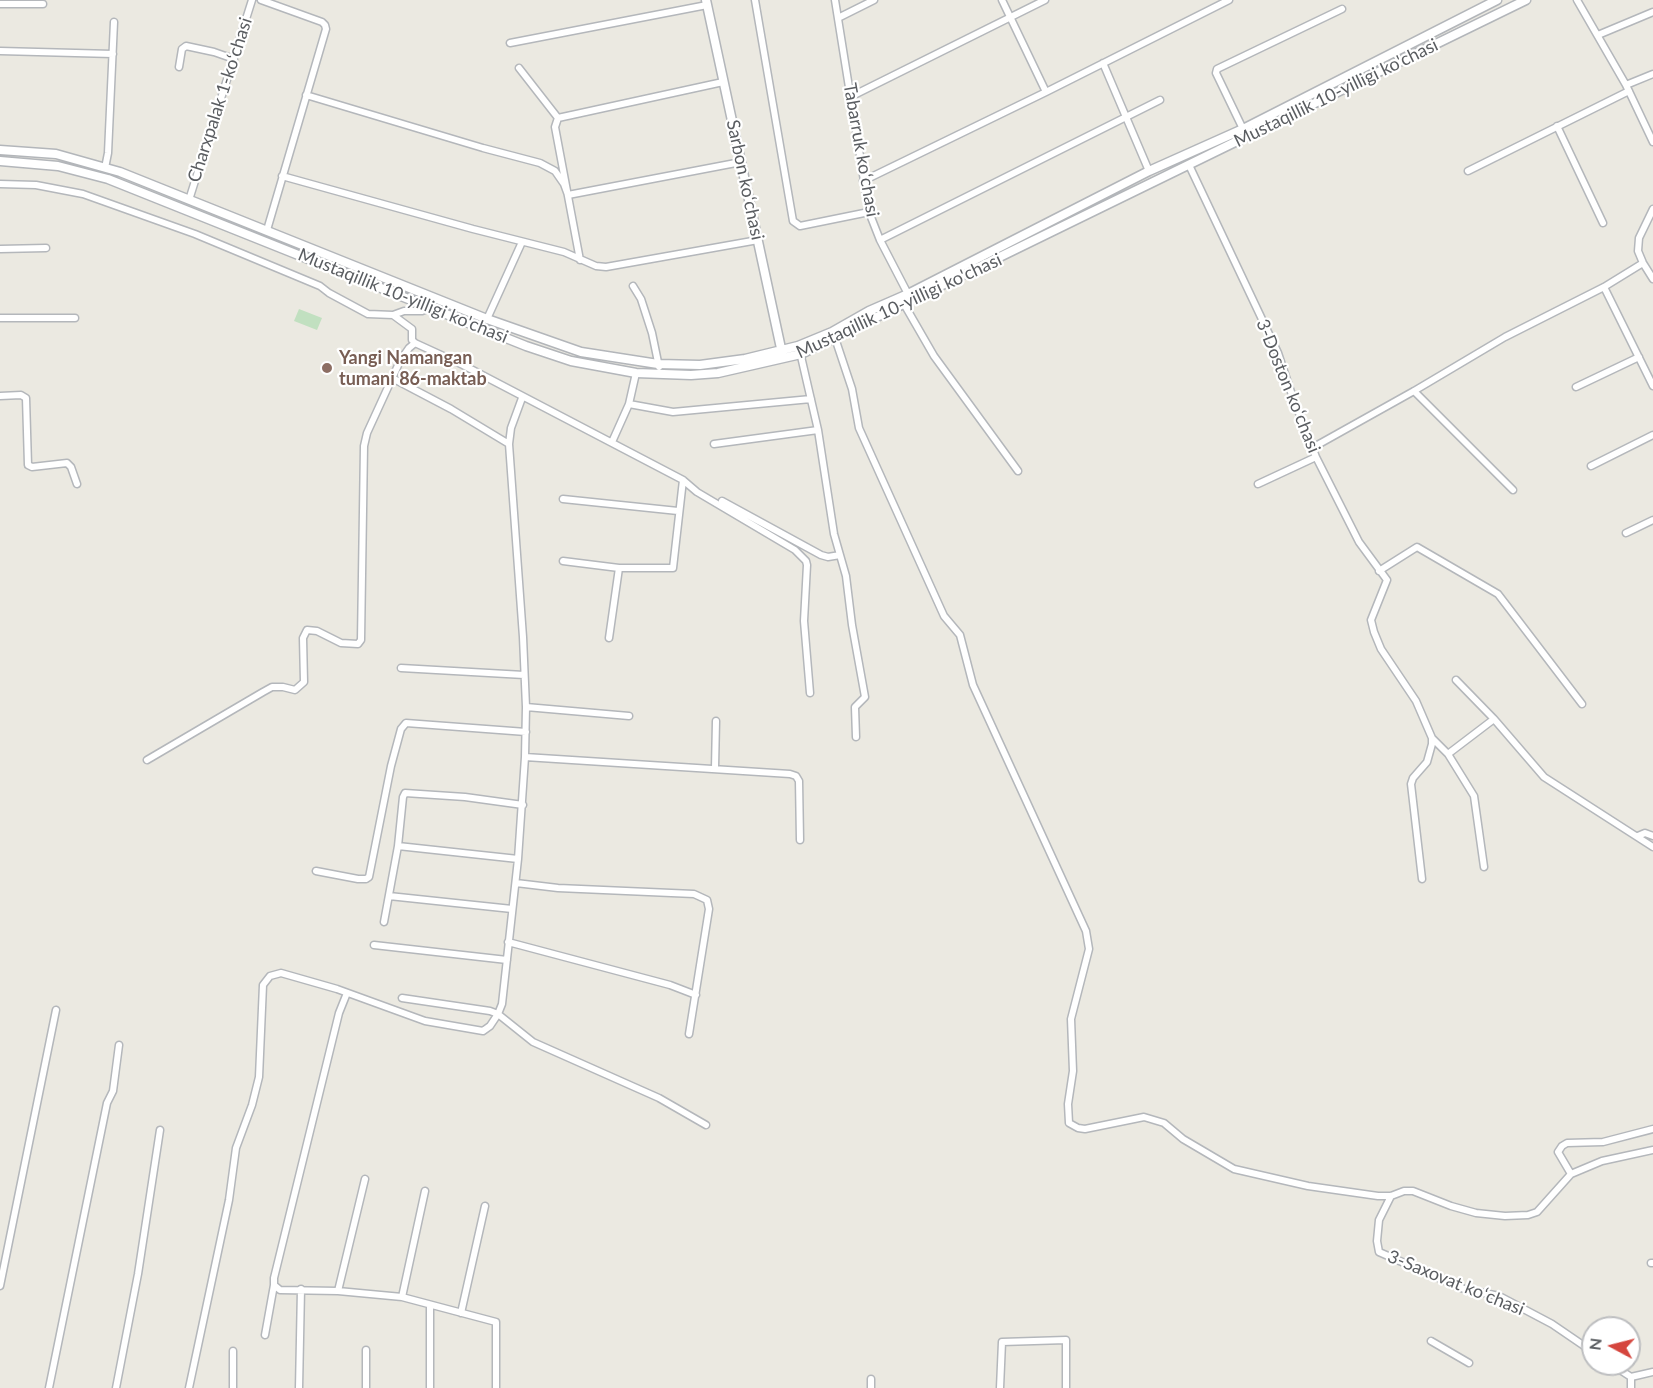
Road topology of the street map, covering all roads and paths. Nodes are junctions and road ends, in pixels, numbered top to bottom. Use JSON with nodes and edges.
{"nodes":[{"id":1,"x":252,"y":0,"type":"edge"},
{"id":2,"x":261,"y":0,"type":"edge"},
{"id":3,"x":755,"y":0,"type":"edge"},
{"id":4,"x":835,"y":0,"type":"edge"},
{"id":5,"x":874,"y":0,"type":"edge"},
{"id":6,"x":1002,"y":0,"type":"edge"},
{"id":7,"x":1046,"y":0,"type":"edge"},
{"id":8,"x":1229,"y":0,"type":"edge"},
{"id":9,"x":1497,"y":0,"type":"edge"},
{"id":10,"x":1526,"y":0,"type":"edge"},
{"id":11,"x":1577,"y":0,"type":"edge"},
{"id":12,"x":706,"y":2,"type":"edge"},
{"id":13,"x":43,"y":3,"type":"dead end"},
{"id":14,"x":0,"y":4,"type":"edge"},
{"id":15,"x":1342,"y":9,"type":"dead end"},
{"id":16,"x":1653,"y":12,"type":"edge"},
{"id":17,"x":838,"y":18,"type":"junction"},
{"id":18,"x":1010,"y":18,"type":"junction"},
{"id":19,"x":114,"y":22,"type":"dead end"},
{"id":20,"x":1598,"y":35,"type":"junction"},
{"id":21,"x":510,"y":43,"type":"dead end"},
{"id":22,"x":0,"y":51,"type":"edge"},
{"id":23,"x":113,"y":54,"type":"junction"},
{"id":24,"x":234,"y":59,"type":"junction"},
{"id":25,"x":1103,"y":63,"type":"junction"},
{"id":26,"x":179,"y":67,"type":"dead end"},
{"id":27,"x":519,"y":68,"type":"dead end"},
{"id":28,"x":1653,"y":74,"type":"edge"},
{"id":29,"x":723,"y":82,"type":"junction"},
{"id":30,"x":1627,"y":88,"type":"junction"},
{"id":31,"x":1046,"y":92,"type":"junction"},
{"id":32,"x":306,"y":95,"type":"junction"},
{"id":33,"x":852,"y":96,"type":"junction"},
{"id":34,"x":1160,"y":100,"type":"dead end"},
{"id":35,"x":1125,"y":117,"type":"junction"},
{"id":36,"x":558,"y":118,"type":"junction"},
{"id":37,"x":1557,"y":126,"type":"junction"},
{"id":38,"x":1243,"y":129,"type":"junction"},
{"id":39,"x":1652,"y":139,"type":"edge"},
{"id":40,"x":0,"y":150,"type":"edge"},
{"id":41,"x":0,"y":161,"type":"edge"},
{"id":42,"x":741,"y":162,"type":"junction"},
{"id":43,"x":1189,"y":165,"type":"junction"},
{"id":44,"x":105,"y":168,"type":"junction"},
{"id":45,"x":1149,"y":171,"type":"junction"},
{"id":46,"x":1468,"y":171,"type":"dead end"},
{"id":47,"x":282,"y":176,"type":"junction"},
{"id":48,"x":863,"y":181,"type":"junction"},
{"id":49,"x":0,"y":184,"type":"edge"},
{"id":50,"x":568,"y":195,"type":"junction"},
{"id":51,"x":189,"y":200,"type":"junction"},
{"id":52,"x":1653,"y":209,"type":"edge"},
{"id":53,"x":869,"y":212,"type":"junction"},
{"id":54,"x":1603,"y":223,"type":"dead end"},
{"id":55,"x":267,"y":230,"type":"junction"},
{"id":56,"x":758,"y":240,"type":"junction"},
{"id":57,"x":880,"y":240,"type":"junction"},
{"id":58,"x":522,"y":242,"type":"junction"},
{"id":59,"x":46,"y":248,"type":"dead end"},
{"id":60,"x":0,"y":249,"type":"edge"},
{"id":61,"x":580,"y":260,"type":"junction"},
{"id":62,"x":1643,"y":263,"type":"junction"},
{"id":63,"x":1653,"y":279,"type":"edge"},
{"id":64,"x":633,"y":286,"type":"dead end"},
{"id":65,"x":1604,"y":287,"type":"junction"},
{"id":66,"x":908,"y":294,"type":"junction"},
{"id":67,"x":904,"y":304,"type":"junction"},
{"id":68,"x":432,"y":307,"type":"junction"},
{"id":69,"x":393,"y":315,"type":"junction"},
{"id":70,"x":0,"y":318,"type":"edge"},
{"id":71,"x":75,"y":318,"type":"dead end"},
{"id":72,"x":488,"y":319,"type":"junction"},
{"id":73,"x":835,"y":338,"type":"junction"},
{"id":74,"x":415,"y":344,"type":"junction"},
{"id":75,"x":781,"y":350,"type":"junction"},
{"id":76,"x":799,"y":350,"type":"junction"},
{"id":77,"x":1639,"y":357,"type":"junction"},
{"id":78,"x":783,"y":360,"type":"junction"},
{"id":79,"x":658,"y":364,"type":"junction"},
{"id":80,"x":636,"y":373,"type":"junction"},
{"id":81,"x":660,"y":374,"type":"junction"},
{"id":82,"x":392,"y":378,"type":"junction"},
{"id":83,"x":1653,"y":386,"type":"edge"},
{"id":84,"x":1576,"y":387,"type":"dead end"},
{"id":85,"x":1414,"y":391,"type":"junction"},
{"id":86,"x":0,"y":396,"type":"edge"},
{"id":87,"x":522,"y":398,"type":"junction"},
{"id":88,"x":811,"y":399,"type":"junction"},
{"id":89,"x":629,"y":404,"type":"junction"},
{"id":90,"x":818,"y":430,"type":"junction"},
{"id":91,"x":1653,"y":435,"type":"edge"},
{"id":92,"x":612,"y":442,"type":"junction"},
{"id":93,"x":509,"y":444,"type":"junction"},
{"id":94,"x":714,"y":444,"type":"dead end"},
{"id":95,"x":1312,"y":448,"type":"junction"},
{"id":96,"x":1316,"y":457,"type":"junction"},
{"id":97,"x":1591,"y":466,"type":"dead end"},
{"id":98,"x":1018,"y":471,"type":"dead end"},
{"id":99,"x":683,"y":480,"type":"junction"},
{"id":100,"x":77,"y":484,"type":"dead end"},
{"id":101,"x":1258,"y":484,"type":"dead end"},
{"id":102,"x":1514,"y":490,"type":"dead end"},
{"id":103,"x":697,"y":492,"type":"junction"},
{"id":104,"x":563,"y":499,"type":"dead end"},
{"id":105,"x":678,"y":511,"type":"junction"},
{"id":106,"x":1653,"y":520,"type":"edge"},
{"id":107,"x":1626,"y":533,"type":"dead end"},
{"id":108,"x":840,"y":555,"type":"junction"},
{"id":109,"x":563,"y":561,"type":"dead end"},
{"id":110,"x":619,"y":568,"type":"junction"},
{"id":111,"x":1379,"y":571,"type":"junction"},
{"id":112,"x":609,"y":638,"type":"dead end"},
{"id":113,"x":401,"y":668,"type":"dead end"},
{"id":114,"x":524,"y":675,"type":"junction"},
{"id":115,"x":1456,"y":680,"type":"dead end"},
{"id":116,"x":810,"y":693,"type":"dead end"},
{"id":117,"x":1582,"y":704,"type":"dead end"},
{"id":118,"x":526,"y":707,"type":"junction"},
{"id":119,"x":629,"y":716,"type":"dead end"},
{"id":120,"x":1494,"y":719,"type":"junction"},
{"id":121,"x":717,"y":721,"type":"dead end"},
{"id":122,"x":526,"y":732,"type":"junction"},
{"id":123,"x":856,"y":737,"type":"dead end"},
{"id":124,"x":1432,"y":738,"type":"junction"},
{"id":125,"x":1448,"y":754,"type":"junction"},
{"id":126,"x":525,"y":757,"type":"junction"},
{"id":127,"x":147,"y":760,"type":"dead end"},
{"id":128,"x":715,"y":768,"type":"junction"},
{"id":129,"x":523,"y":805,"type":"junction"},
{"id":130,"x":1638,"y":836,"type":"junction"},
{"id":131,"x":1653,"y":836,"type":"edge"},
{"id":132,"x":800,"y":840,"type":"dead end"},
{"id":133,"x":398,"y":846,"type":"junction"},
{"id":134,"x":1653,"y":847,"type":"edge"},
{"id":135,"x":518,"y":859,"type":"junction"},
{"id":136,"x":1485,"y":867,"type":"dead end"},
{"id":137,"x":316,"y":871,"type":"dead end"},
{"id":138,"x":1422,"y":879,"type":"dead end"},
{"id":139,"x":516,"y":883,"type":"junction"},
{"id":140,"x":389,"y":896,"type":"junction"},
{"id":141,"x":512,"y":909,"type":"junction"},
{"id":142,"x":384,"y":922,"type":"dead end"},
{"id":143,"x":508,"y":942,"type":"junction"},
{"id":144,"x":374,"y":945,"type":"dead end"},
{"id":145,"x":507,"y":960,"type":"junction"},
{"id":146,"x":347,"y":993,"type":"junction"},
{"id":147,"x":696,"y":995,"type":"junction"},
{"id":148,"x":402,"y":998,"type":"dead end"},
{"id":149,"x":56,"y":1010,"type":"dead end"},
{"id":150,"x":498,"y":1014,"type":"junction"},
{"id":151,"x":689,"y":1034,"type":"dead end"},
{"id":152,"x":120,"y":1045,"type":"dead end"},
{"id":153,"x":706,"y":1125,"type":"dead end"},
{"id":154,"x":1653,"y":1129,"type":"edge"},
{"id":155,"x":160,"y":1130,"type":"dead end"},
{"id":156,"x":1653,"y":1150,"type":"edge"},
{"id":157,"x":1571,"y":1174,"type":"junction"},
{"id":158,"x":365,"y":1179,"type":"dead end"},
{"id":159,"x":425,"y":1191,"type":"dead end"},
{"id":160,"x":1391,"y":1196,"type":"junction"},
{"id":161,"x":485,"y":1206,"type":"dead end"},
{"id":162,"x":274,"y":1285,"type":"junction"},
{"id":163,"x":0,"y":1286,"type":"edge"},
{"id":164,"x":301,"y":1289,"type":"junction"},
{"id":165,"x":338,"y":1291,"type":"junction"},
{"id":166,"x":402,"y":1297,"type":"junction"},
{"id":167,"x":430,"y":1306,"type":"junction"},
{"id":168,"x":461,"y":1313,"type":"junction"},
{"id":169,"x":265,"y":1335,"type":"dead end"},
{"id":170,"x":1431,"y":1341,"type":"dead end"},
{"id":171,"x":1581,"y":1344,"type":"edge"},
{"id":172,"x":366,"y":1350,"type":"dead end"},
{"id":173,"x":233,"y":1351,"type":"dead end"},
{"id":174,"x":1469,"y":1362,"type":"dead end"},
{"id":175,"x":1653,"y":1372,"type":"edge"},
{"id":176,"x":1631,"y":1377,"type":"joint"},
{"id":177,"x":871,"y":1379,"type":"dead end"},
{"id":178,"x":49,"y":1388,"type":"edge"},
{"id":179,"x":116,"y":1388,"type":"edge"},
{"id":180,"x":189,"y":1388,"type":"edge"},
{"id":181,"x":233,"y":1388,"type":"edge"},
{"id":182,"x":299,"y":1388,"type":"edge"},
{"id":183,"x":366,"y":1388,"type":"edge"},
{"id":184,"x":430,"y":1388,"type":"edge"},
{"id":185,"x":496,"y":1388,"type":"edge"},
{"id":186,"x":871,"y":1388,"type":"edge"},
{"id":187,"x":1000,"y":1388,"type":"edge"},
{"id":188,"x":1066,"y":1388,"type":"edge"},
{"id":189,"x":1631,"y":1388,"type":"edge"}],
"edges":[{"from":1,"to":24,"type":"street","name":"Charxpalak 1-koʻchasi"},
{"from":2,"to":32,"type":"street"},
{"from":3,"to":53,"type":"street"},
{"from":4,"to":17,"type":"street","name":"Tabarruk koʻchasi"},
{"from":5,"to":17,"type":"street"},
{"from":6,"to":18,"type":"street"},
{"from":7,"to":18,"type":"street"},
{"from":8,"to":25,"type":"street"},
{"from":9,"to":38,"type":"main road","name":"Mustaqillik 10-yilligi ko'chasi"},
{"from":10,"to":43,"type":"main road","name":"Mustaqillik 10-yilligi ko'chasi"},
{"from":11,"to":20,"type":"street"},
{"from":12,"to":21,"type":"street"},
{"from":12,"to":29,"type":"main road","name":"Sarbon koʻchasi"},
{"from":13,"to":14,"type":"street"},
{"from":15,"to":38,"type":"street"},
{"from":16,"to":20,"type":"street"},
{"from":17,"to":33,"type":"street","name":"Tabarruk koʻchasi"},
{"from":18,"to":31,"type":"street"},
{"from":18,"to":33,"type":"street"},
{"from":19,"to":23,"type":"street"},
{"from":20,"to":30,"type":"street"},
{"from":22,"to":23,"type":"street"},
{"from":23,"to":44,"type":"street"},
{"from":24,"to":26,"type":"street"},
{"from":24,"to":51,"type":"street","name":"Charxpalak 1-koʻchasi"},
{"from":25,"to":31,"type":"street"},
{"from":25,"to":35,"type":"street"},
{"from":27,"to":36,"type":"street"},
{"from":28,"to":30,"type":"street"},
{"from":29,"to":36,"type":"street"},
{"from":29,"to":42,"type":"main road","name":"Sarbon koʻchasi"},
{"from":30,"to":37,"type":"street"},
{"from":30,"to":39,"type":"street"},
{"from":31,"to":48,"type":"street"},
{"from":32,"to":47,"type":"street"},
{"from":32,"to":50,"type":"street"},
{"from":33,"to":48,"type":"street","name":"Tabarruk koʻchasi"},
{"from":34,"to":35,"type":"street"},
{"from":35,"to":45,"type":"street"},
{"from":35,"to":57,"type":"street"},
{"from":36,"to":50,"type":"street"},
{"from":37,"to":46,"type":"street"},
{"from":37,"to":54,"type":"street"},
{"from":38,"to":45,"type":"main road","name":"Mustaqillik 10-yilligi ko'chasi"},
{"from":40,"to":44,"type":"main road","name":"Mustaqillik 10-yilligi ko'chasi"},
{"from":41,"to":68,"type":"main road","name":"Mustaqillik 10-yilligi ko'chasi"},
{"from":42,"to":50,"type":"street"},
{"from":42,"to":56,"type":"main road","name":"Sarbon koʻchasi"},
{"from":43,"to":67,"type":"main road","name":"Mustaqillik 10-yilligi ko'chasi"},
{"from":43,"to":95,"type":"street","name":"3-Doston koʻchasi"},
{"from":44,"to":51,"type":"main road","name":"Mustaqillik 10-yilligi ko'chasi"},
{"from":45,"to":66,"type":"main road","name":"Mustaqillik 10-yilligi ko'chasi"},
{"from":47,"to":55,"type":"street"},
{"from":47,"to":58,"type":"street"},
{"from":48,"to":53,"type":"street","name":"Tabarruk koʻchasi"},
{"from":49,"to":69,"type":"street"},
{"from":50,"to":61,"type":"street"},
{"from":51,"to":55,"type":"main road","name":"Mustaqillik 10-yilligi ko'chasi"},
{"from":52,"to":62,"type":"street"},
{"from":53,"to":57,"type":"street","name":"Tabarruk koʻchasi"},
{"from":55,"to":72,"type":"main road","name":"Mustaqillik 10-yilligi ko'chasi"},
{"from":56,"to":61,"type":"street"},
{"from":56,"to":75,"type":"main road","name":"Sarbon koʻchasi"},
{"from":57,"to":66,"type":"street","name":"Tabarruk koʻchasi"},
{"from":58,"to":61,"type":"street"},
{"from":58,"to":72,"type":"street"},
{"from":59,"to":60,"type":"street"},
{"from":62,"to":63,"type":"street"},
{"from":62,"to":65,"type":"street"},
{"from":64,"to":79,"type":"street"},
{"from":65,"to":77,"type":"street"},
{"from":65,"to":85,"type":"street"},
{"from":66,"to":76,"type":"main road","name":"Mustaqillik 10-yilligi ko'chasi"},
{"from":67,"to":73,"type":"main road","name":"Mustaqillik 10-yilligi ko'chasi"},
{"from":67,"to":98,"type":"street"},
{"from":68,"to":69,"type":"street"},
{"from":68,"to":80,"type":"main road","name":"Mustaqillik 10-yilligi ko'chasi"},
{"from":69,"to":74,"type":"street"},
{"from":70,"to":71,"type":"street"},
{"from":72,"to":79,"type":"main road","name":"Mustaqillik 10-yilligi ko'chasi"},
{"from":73,"to":76,"type":"main road","name":"Mustaqillik 10-yilligi ko'chasi"},
{"from":73,"to":160,"type":"street"},
{"from":74,"to":82,"type":"street"},
{"from":74,"to":87,"type":"street"},
{"from":75,"to":76,"type":"main road","name":"Mustaqillik 10-yilligi ko'chasi"},
{"from":75,"to":78,"type":"main road","name":"Sarbon koʻchasi"},
{"from":75,"to":79,"type":"main road","name":"Mustaqillik 10-yilligi ko'chasi"},
{"from":76,"to":78,"type":"main road","name":"Mustaqillik 10-yilligi ko'chasi"},
{"from":76,"to":88,"type":"street"},
{"from":77,"to":83,"type":"street"},
{"from":77,"to":84,"type":"street"},
{"from":78,"to":81,"type":"main road","name":"Mustaqillik 10-yilligi ko'chasi"},
{"from":79,"to":81,"type":"street"},
{"from":80,"to":81,"type":"main road","name":"Mustaqillik 10-yilligi ko'chasi"},
{"from":80,"to":89,"type":"street"},
{"from":82,"to":93,"type":"street"},
{"from":82,"to":127,"type":"street"},
{"from":85,"to":95,"type":"street"},
{"from":85,"to":102,"type":"street"},
{"from":86,"to":100,"type":"street"},
{"from":87,"to":92,"type":"street"},
{"from":87,"to":93,"type":"street"},
{"from":88,"to":89,"type":"street"},
{"from":88,"to":90,"type":"street"},
{"from":89,"to":92,"type":"street"},
{"from":90,"to":94,"type":"street"},
{"from":90,"to":108,"type":"street"},
{"from":91,"to":97,"type":"street"},
{"from":92,"to":99,"type":"street"},
{"from":93,"to":114,"type":"street"},
{"from":95,"to":96,"type":"street","name":"3-Doston koʻchasi"},
{"from":96,"to":101,"type":"street"},
{"from":96,"to":111,"type":"street","name":"3-Doston koʻchasi"},
{"from":99,"to":103,"type":"street"},
{"from":99,"to":105,"type":"street"},
{"from":103,"to":108,"type":"street"},
{"from":103,"to":116,"type":"street"},
{"from":104,"to":105,"type":"street"},
{"from":105,"to":110,"type":"street"},
{"from":106,"to":107,"type":"street"},
{"from":108,"to":123,"type":"street"},
{"from":109,"to":110,"type":"street"},
{"from":110,"to":112,"type":"street"},
{"from":111,"to":117,"type":"street"},
{"from":111,"to":124,"type":"street"},
{"from":113,"to":114,"type":"street"},
{"from":114,"to":118,"type":"street"},
{"from":115,"to":120,"type":"street"},
{"from":118,"to":119,"type":"street"},
{"from":118,"to":122,"type":"street"},
{"from":120,"to":125,"type":"street"},
{"from":120,"to":130,"type":"street"},
{"from":121,"to":128,"type":"street"},
{"from":122,"to":126,"type":"street"},
{"from":122,"to":137,"type":"street"},
{"from":124,"to":125,"type":"street"},
{"from":124,"to":138,"type":"street"},
{"from":125,"to":136,"type":"street"},
{"from":126,"to":128,"type":"street"},
{"from":126,"to":129,"type":"street"},
{"from":128,"to":132,"type":"street"},
{"from":129,"to":133,"type":"street"},
{"from":129,"to":135,"type":"street"},
{"from":130,"to":131,"type":"street"},
{"from":130,"to":134,"type":"street"},
{"from":133,"to":135,"type":"street"},
{"from":133,"to":140,"type":"street"},
{"from":135,"to":139,"type":"street"},
{"from":139,"to":141,"type":"street"},
{"from":139,"to":147,"type":"street"},
{"from":140,"to":141,"type":"street"},
{"from":140,"to":142,"type":"street"},
{"from":141,"to":143,"type":"street"},
{"from":143,"to":145,"type":"street"},
{"from":143,"to":147,"type":"street"},
{"from":144,"to":145,"type":"street"},
{"from":145,"to":150,"type":"street"},
{"from":146,"to":150,"type":"street"},
{"from":146,"to":162,"type":"street"},
{"from":146,"to":180,"type":"street"},
{"from":147,"to":151,"type":"street"},
{"from":148,"to":150,"type":"street"},
{"from":149,"to":163,"type":"street"},
{"from":150,"to":153,"type":"street"},
{"from":152,"to":178,"type":"street"},
{"from":154,"to":157,"type":"street"},
{"from":155,"to":179,"type":"street"},
{"from":156,"to":157,"type":"street"},
{"from":157,"to":160,"type":"street"},
{"from":158,"to":165,"type":"street"},
{"from":159,"to":166,"type":"street"},
{"from":160,"to":171,"type":"street","name":"3-Saxovat koʻchasi"},
{"from":161,"to":168,"type":"street"},
{"from":162,"to":164,"type":"street"},
{"from":162,"to":169,"type":"street"},
{"from":164,"to":165,"type":"street"},
{"from":164,"to":182,"type":"street"},
{"from":165,"to":166,"type":"street"},
{"from":166,"to":167,"type":"street"},
{"from":167,"to":168,"type":"street"},
{"from":167,"to":184,"type":"street"},
{"from":168,"to":185,"type":"street"},
{"from":170,"to":174,"type":"street"},
{"from":172,"to":183,"type":"street"},
{"from":173,"to":181,"type":"street"},
{"from":175,"to":176,"type":"street"},
{"from":176,"to":189,"type":"street"},
{"from":177,"to":186,"type":"street"},
{"from":187,"to":188,"type":"street"}]}
